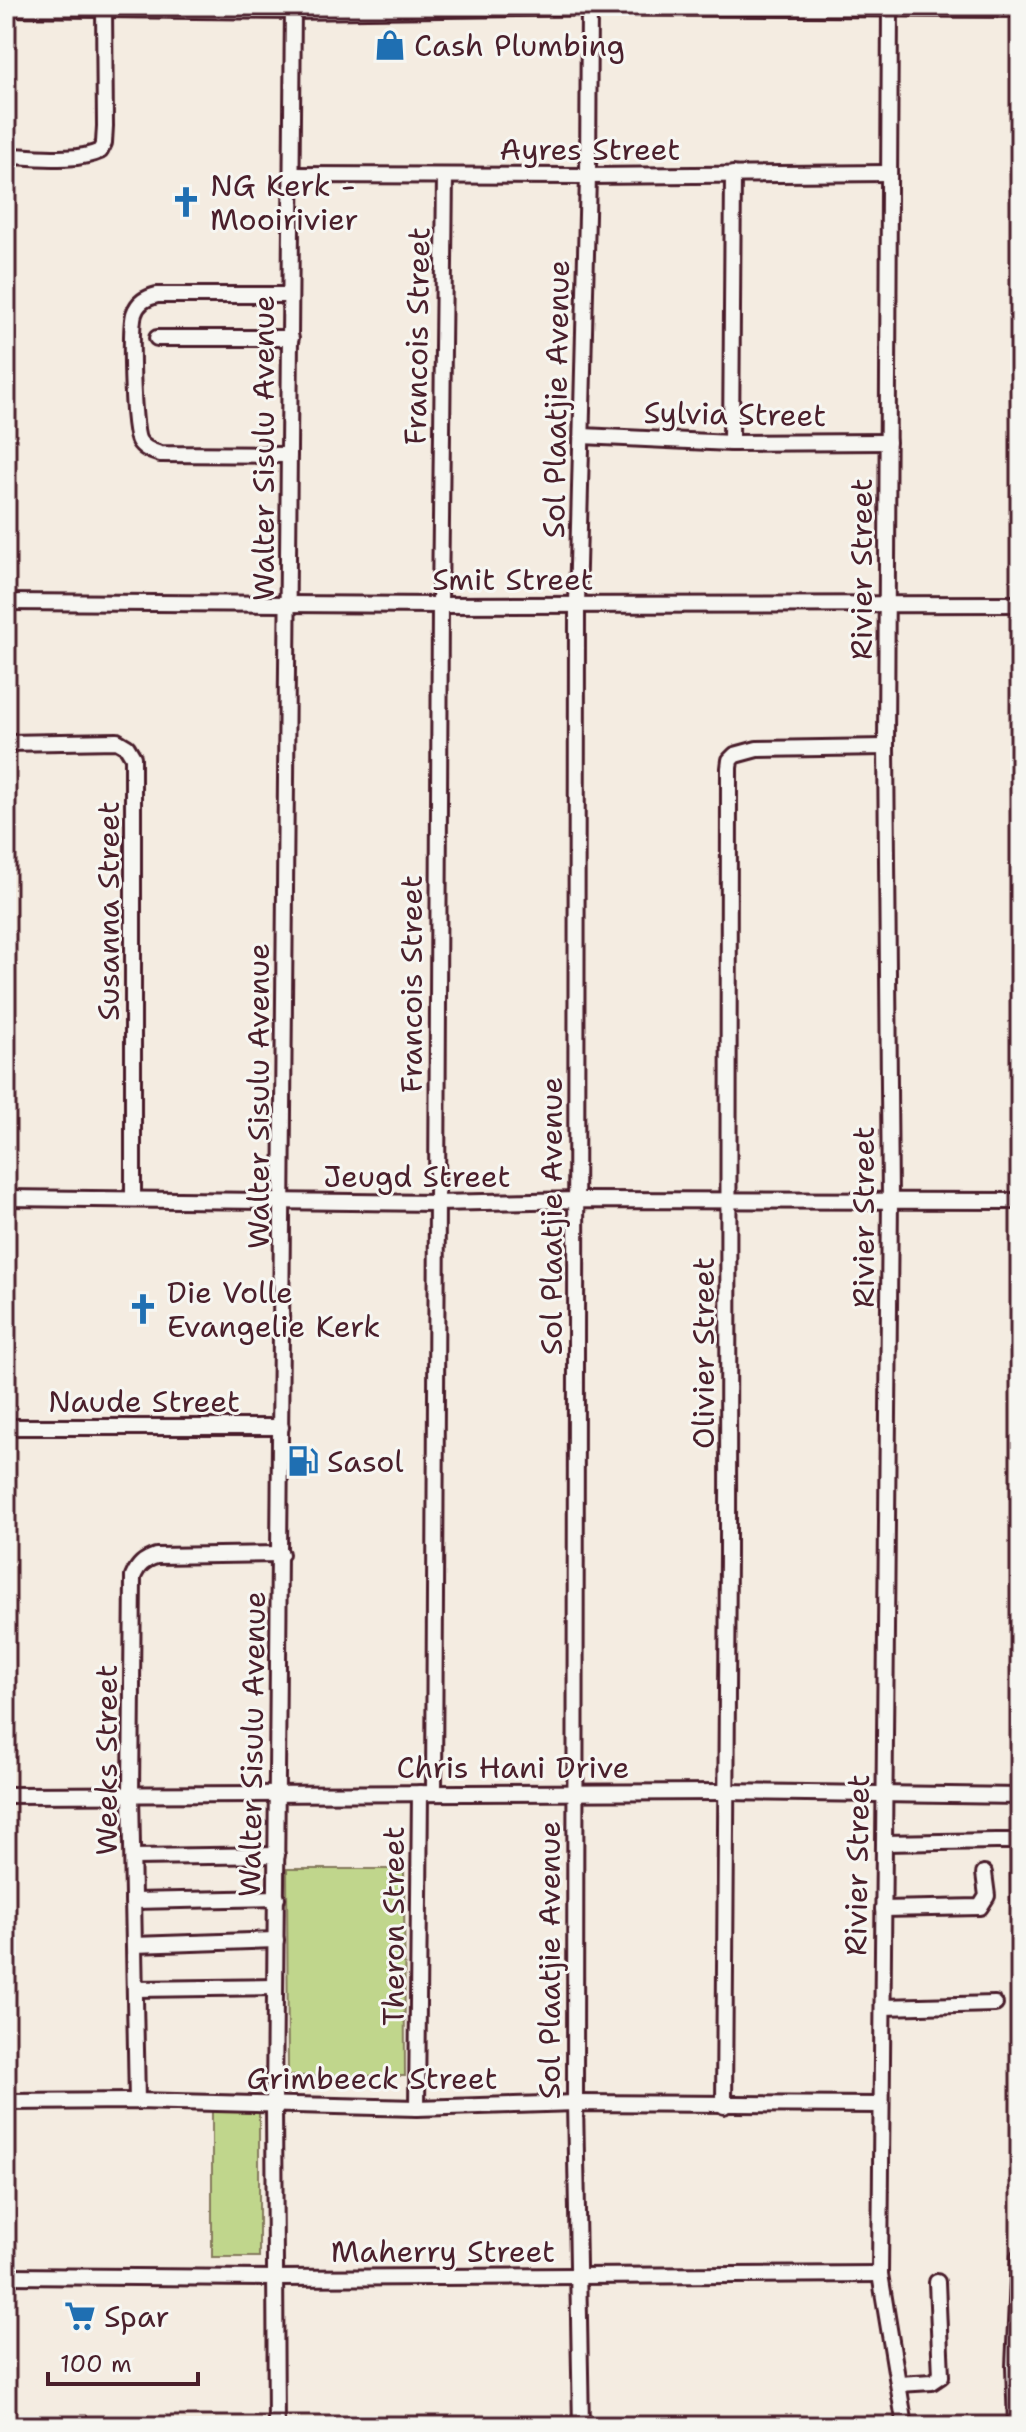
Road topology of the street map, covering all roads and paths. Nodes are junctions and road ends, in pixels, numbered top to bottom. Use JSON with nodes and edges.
{"nodes":[{"id":1,"x":589,"y":7,"type":"edge"},
{"id":2,"x":890,"y":7,"type":"edge"},
{"id":3,"x":6,"y":8,"type":"edge"},
{"id":4,"x":104,"y":8,"type":"junction"},
{"id":5,"x":293,"y":9,"type":"edge"},
{"id":6,"x":1020,"y":9,"type":"edge"},
{"id":7,"x":6,"y":156,"type":"edge"},
{"id":8,"x":888,"y":173,"type":"junction"},
{"id":9,"x":733,"y":174,"type":"junction"},
{"id":10,"x":291,"y":175,"type":"junction"},
{"id":11,"x":445,"y":176,"type":"junction"},
{"id":12,"x":588,"y":176,"type":"junction"},
{"id":13,"x":290,"y":295,"type":"junction"},
{"id":14,"x":157,"y":338,"type":"dead end"},
{"id":15,"x":291,"y":338,"type":"junction"},
{"id":16,"x":582,"y":436,"type":"junction"},
{"id":17,"x":888,"y":442,"type":"junction"},
{"id":18,"x":731,"y":443,"type":"junction"},
{"id":19,"x":289,"y":455,"type":"junction"},
{"id":20,"x":6,"y":602,"type":"edge"},
{"id":21,"x":886,"y":603,"type":"junction"},
{"id":22,"x":577,"y":604,"type":"junction"},
{"id":23,"x":1020,"y":604,"type":"edge"},
{"id":24,"x":287,"y":605,"type":"junction"},
{"id":25,"x":440,"y":605,"type":"junction"},
{"id":26,"x":6,"y":743,"type":"edge"},
{"id":27,"x":886,"y":747,"type":"junction"},
{"id":28,"x":6,"y":1198,"type":"edge"},
{"id":29,"x":133,"y":1199,"type":"junction"},
{"id":30,"x":890,"y":1199,"type":"junction"},
{"id":31,"x":577,"y":1200,"type":"junction"},
{"id":32,"x":729,"y":1200,"type":"junction"},
{"id":33,"x":1020,"y":1201,"type":"edge"},
{"id":34,"x":283,"y":1202,"type":"junction"},
{"id":35,"x":436,"y":1203,"type":"junction"},
{"id":36,"x":6,"y":1427,"type":"edge"},
{"id":37,"x":281,"y":1427,"type":"junction"},
{"id":38,"x":281,"y":1554,"type":"junction"},
{"id":39,"x":576,"y":1792,"type":"junction"},
{"id":40,"x":726,"y":1792,"type":"junction"},
{"id":41,"x":427,"y":1793,"type":"junction"},
{"id":42,"x":884,"y":1793,"type":"junction"},
{"id":43,"x":131,"y":1794,"type":"junction"},
{"id":44,"x":278,"y":1794,"type":"junction"},
{"id":45,"x":6,"y":1795,"type":"edge"},
{"id":46,"x":1020,"y":1796,"type":"edge"},
{"id":47,"x":884,"y":1843,"type":"junction"},
{"id":48,"x":277,"y":1855,"type":"junction"},
{"id":49,"x":133,"y":1857,"type":"junction"},
{"id":50,"x":984,"y":1873,"type":"dead end"},
{"id":51,"x":277,"y":1898,"type":"junction"},
{"id":52,"x":133,"y":1901,"type":"junction"},
{"id":53,"x":883,"y":1909,"type":"junction"},
{"id":54,"x":1020,"y":1929,"type":"edge"},
{"id":55,"x":276,"y":1940,"type":"junction"},
{"id":56,"x":134,"y":1945,"type":"junction"},
{"id":57,"x":275,"y":1987,"type":"junction"},
{"id":58,"x":135,"y":1989,"type":"junction"},
{"id":59,"x":995,"y":2004,"type":"dead end"},
{"id":60,"x":883,"y":2007,"type":"junction"},
{"id":61,"x":137,"y":2101,"type":"junction"},
{"id":62,"x":6,"y":2102,"type":"edge"},
{"id":63,"x":575,"y":2103,"type":"junction"},
{"id":64,"x":274,"y":2104,"type":"junction"},
{"id":65,"x":881,"y":2105,"type":"junction"},
{"id":66,"x":724,"y":2106,"type":"junction"},
{"id":67,"x":417,"y":2108,"type":"junction"},
{"id":68,"x":1020,"y":2257,"type":"edge"},
{"id":69,"x":880,"y":2274,"type":"junction"},
{"id":70,"x":577,"y":2275,"type":"junction"},
{"id":71,"x":6,"y":2276,"type":"edge"},
{"id":72,"x":276,"y":2278,"type":"junction"},
{"id":73,"x":937,"y":2282,"type":"dead end"},
{"id":74,"x":899,"y":2384,"type":"junction"},
{"id":75,"x":276,"y":2426,"type":"edge"},
{"id":76,"x":581,"y":2426,"type":"edge"},
{"id":77,"x":905,"y":2426,"type":"edge"},
{"id":78,"x":1017,"y":2426,"type":"edge"}],
"edges":[{"from":1,"to":2,"type":"street"},
{"from":1,"to":5,"type":"street"},
{"from":1,"to":12,"type":"street","name":"Sol Plaatjie Avenue"},
{"from":2,"to":6,"type":"street"},
{"from":2,"to":8,"type":"street","name":"Rivier Street"},
{"from":3,"to":4,"type":"street"},
{"from":4,"to":5,"type":"street"},
{"from":4,"to":7,"type":"street"},
{"from":5,"to":10,"type":"street","name":"Walter Sisulu Avenue"},
{"from":8,"to":9,"type":"street","name":"Ayres Street"},
{"from":8,"to":17,"type":"street","name":"Rivier Street"},
{"from":9,"to":12,"type":"street","name":"Ayres Street"},
{"from":9,"to":18,"type":"street"},
{"from":10,"to":11,"type":"street","name":"Ayres Street"},
{"from":10,"to":13,"type":"street","name":"Walter Sisulu Avenue"},
{"from":11,"to":12,"type":"street","name":"Ayres Street"},
{"from":11,"to":25,"type":"street","name":"Francois Street"},
{"from":12,"to":16,"type":"street","name":"Sol Plaatjie Avenue"},
{"from":13,"to":15,"type":"street","name":"Walter Sisulu Avenue"},
{"from":13,"to":19,"type":"street"},
{"from":14,"to":15,"type":"street"},
{"from":15,"to":19,"type":"street","name":"Walter Sisulu Avenue"},
{"from":16,"to":18,"type":"street","name":"Sylvia Street"},
{"from":16,"to":22,"type":"street","name":"Sol Plaatjie Avenue"},
{"from":17,"to":18,"type":"street","name":"Sylvia Street"},
{"from":17,"to":21,"type":"street","name":"Rivier Street"},
{"from":19,"to":24,"type":"street","name":"Walter Sisulu Avenue"},
{"from":20,"to":24,"type":"street","name":"Smit Street"},
{"from":21,"to":22,"type":"street","name":"Smit Street"},
{"from":21,"to":23,"type":"street","name":"Smit Street"},
{"from":21,"to":27,"type":"street","name":"Rivier Street"},
{"from":22,"to":25,"type":"street","name":"Smit Street"},
{"from":22,"to":31,"type":"street","name":"Sol Plaatjie Avenue"},
{"from":24,"to":25,"type":"street","name":"Smit Street"},
{"from":24,"to":34,"type":"street","name":"Walter Sisulu Avenue"},
{"from":25,"to":35,"type":"street","name":"Francois Street"},
{"from":26,"to":29,"type":"street","name":"Susanna Street"},
{"from":27,"to":30,"type":"street","name":"Rivier Street"},
{"from":27,"to":32,"type":"street","name":"Olivier Street"},
{"from":28,"to":29,"type":"street","name":"Jeugd Street"},
{"from":29,"to":34,"type":"street","name":"Jeugd Street"},
{"from":30,"to":32,"type":"street","name":"Jeugd Street"},
{"from":30,"to":33,"type":"street","name":"Jeugd Street"},
{"from":30,"to":42,"type":"street","name":"Rivier Street"},
{"from":31,"to":32,"type":"street","name":"Jeugd Street"},
{"from":31,"to":35,"type":"street","name":"Jeugd Street"},
{"from":31,"to":39,"type":"street","name":"Sol Plaatjie Avenue"},
{"from":32,"to":40,"type":"street","name":"Olivier Street"},
{"from":34,"to":35,"type":"street","name":"Jeugd Street"},
{"from":34,"to":37,"type":"street","name":"Walter Sisulu Avenue"},
{"from":35,"to":41,"type":"street","name":"Francois Street"},
{"from":36,"to":37,"type":"street","name":"Naude Street"},
{"from":37,"to":38,"type":"street","name":"Walter Sisulu Avenue"},
{"from":38,"to":43,"type":"street","name":"Weeks Street"},
{"from":38,"to":44,"type":"street","name":"Walter Sisulu Avenue"},
{"from":39,"to":40,"type":"street","name":"Chris Hani Drive"},
{"from":39,"to":41,"type":"street","name":"Chris Hani Drive"},
{"from":39,"to":63,"type":"street","name":"Sol Plaatjie Avenue"},
{"from":40,"to":42,"type":"street","name":"Chris Hani Drive"},
{"from":40,"to":66,"type":"street","name":"Olivier Street"},
{"from":41,"to":44,"type":"street","name":"Chris Hani Drive"},
{"from":41,"to":67,"type":"street","name":"Theron Street"},
{"from":42,"to":46,"type":"street","name":"Chris Hani Drive"},
{"from":42,"to":47,"type":"street","name":"Rivier Street"},
{"from":43,"to":44,"type":"street","name":"Chris Hani Drive"},
{"from":43,"to":45,"type":"street","name":"Chris Hani Drive"},
{"from":43,"to":49,"type":"street","name":"Weeks Street"},
{"from":44,"to":48,"type":"street","name":"Walter Sisulu Avenue"},
{"from":47,"to":53,"type":"street","name":"Rivier Street"},
{"from":47,"to":54,"type":"street"},
{"from":48,"to":49,"type":"street"},
{"from":48,"to":51,"type":"street","name":"Walter Sisulu Avenue"},
{"from":49,"to":52,"type":"street","name":"Weeks Street"},
{"from":50,"to":53,"type":"street"},
{"from":51,"to":52,"type":"street"},
{"from":51,"to":55,"type":"street","name":"Walter Sisulu Avenue"},
{"from":52,"to":56,"type":"street","name":"Weeks Street"},
{"from":53,"to":60,"type":"street","name":"Rivier Street"},
{"from":55,"to":56,"type":"street"},
{"from":55,"to":57,"type":"street","name":"Walter Sisulu Avenue"},
{"from":56,"to":58,"type":"street","name":"Weeks Street"},
{"from":57,"to":58,"type":"street"},
{"from":57,"to":64,"type":"street","name":"Walter Sisulu Avenue"},
{"from":58,"to":61,"type":"street","name":"Weeks Street"},
{"from":59,"to":60,"type":"street"},
{"from":60,"to":65,"type":"street","name":"Rivier Street"},
{"from":61,"to":62,"type":"street","name":"Grimbeeck Street"},
{"from":61,"to":64,"type":"street","name":"Grimbeeck Street"},
{"from":63,"to":66,"type":"street","name":"Grimbeeck Street"},
{"from":63,"to":67,"type":"street","name":"Grimbeeck Street"},
{"from":63,"to":70,"type":"street","name":"Sol Plaatjie Avenue"},
{"from":64,"to":67,"type":"street","name":"Grimbeeck Street"},
{"from":64,"to":72,"type":"street","name":"Walter Sisulu Avenue"},
{"from":65,"to":66,"type":"street","name":"Grimbeeck Street"},
{"from":65,"to":69,"type":"street","name":"Rivier Street"},
{"from":68,"to":78,"type":"main road"},
{"from":69,"to":70,"type":"street","name":"Maherry Street"},
{"from":69,"to":74,"type":"street","name":"Rivier Street"},
{"from":70,"to":72,"type":"street","name":"Maherry Street"},
{"from":70,"to":76,"type":"street","name":"Sol Plaatjie Avenue"},
{"from":71,"to":72,"type":"street","name":"Maherry Street"},
{"from":72,"to":75,"type":"street","name":"Walter Sisulu Avenue"},
{"from":73,"to":74,"type":"street"},
{"from":74,"to":77,"type":"street","name":"Rivier Street"}]}
